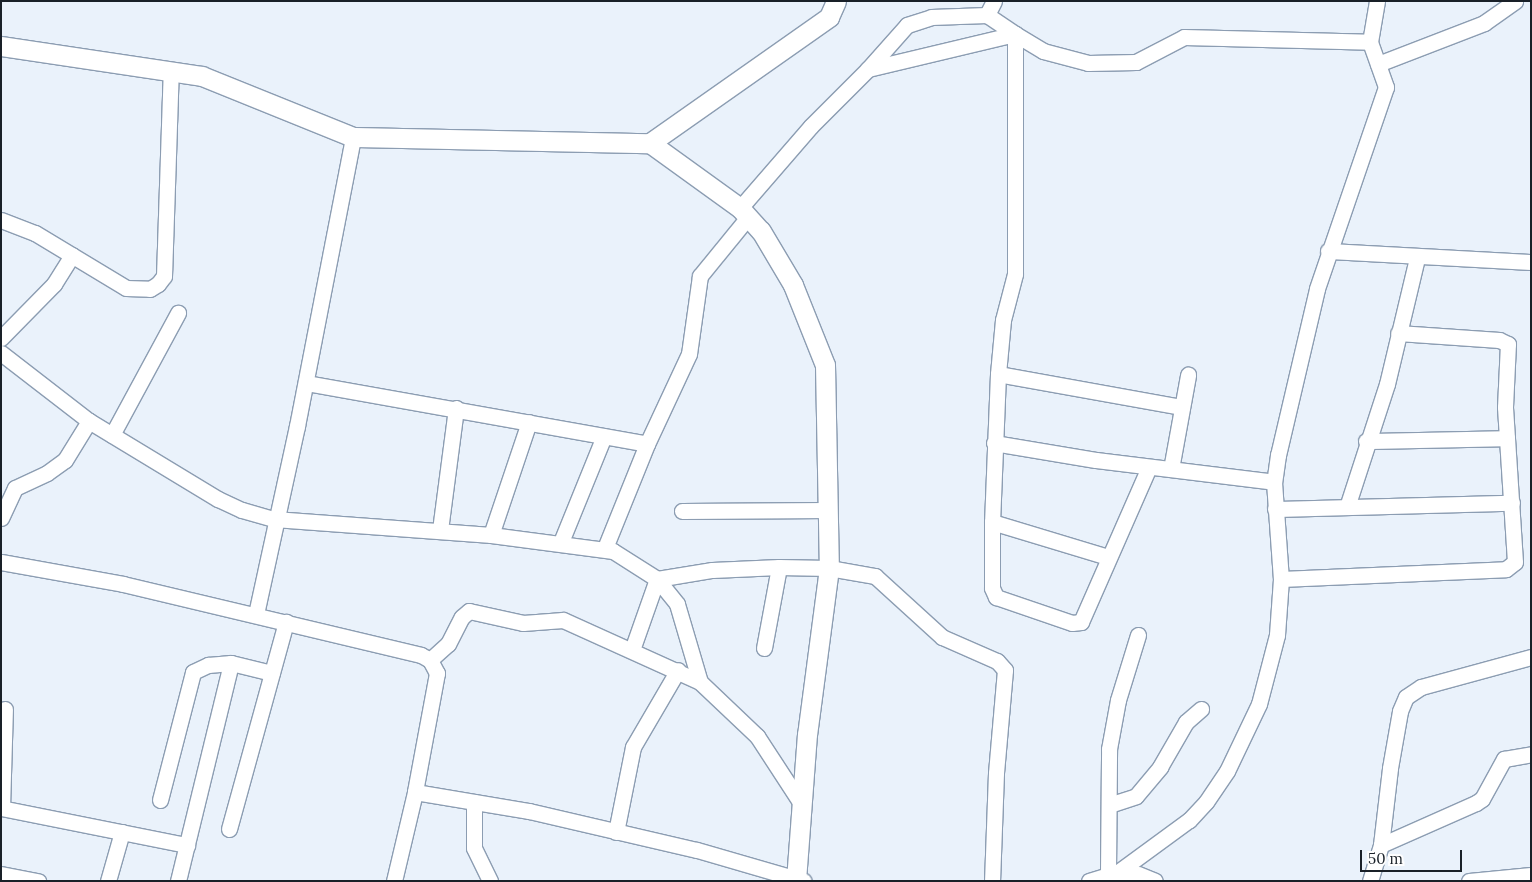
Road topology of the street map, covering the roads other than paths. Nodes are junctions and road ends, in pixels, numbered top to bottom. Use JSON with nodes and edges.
{"nodes":[{"id":1,"x":836,"y":1,"type":"edge"},
{"id":2,"x":994,"y":1,"type":"edge"},
{"id":3,"x":1377,"y":1,"type":"edge"},
{"id":4,"x":1515,"y":1,"type":"edge"},
{"id":5,"x":987,"y":16,"type":"junction"},
{"id":6,"x":1015,"y":34,"type":"junction"},
{"id":7,"x":1370,"y":42,"type":"junction"},
{"id":8,"x":1,"y":46,"type":"edge"},
{"id":9,"x":1378,"y":64,"type":"junction"},
{"id":10,"x":868,"y":69,"type":"junction"},
{"id":11,"x":171,"y":70,"type":"junction"},
{"id":12,"x":353,"y":137,"type":"junction"},
{"id":13,"x":650,"y":144,"type":"junction"},
{"id":14,"x":745,"y":212,"type":"junction"},
{"id":15,"x":1,"y":220,"type":"edge"},
{"id":16,"x":1328,"y":251,"type":"junction"},
{"id":17,"x":72,"y":255,"type":"junction"},
{"id":18,"x":1417,"y":258,"type":"junction"},
{"id":19,"x":1531,"y":262,"type":"edge"},
{"id":20,"x":178,"y":313,"type":"dead end"},
{"id":21,"x":1398,"y":333,"type":"junction"},
{"id":22,"x":1,"y":338,"type":"edge"},
{"id":23,"x":1,"y":353,"type":"edge"},
{"id":24,"x":998,"y":374,"type":"junction"},
{"id":25,"x":1188,"y":376,"type":"dead end"},
{"id":26,"x":306,"y":383,"type":"junction"},
{"id":27,"x":1182,"y":407,"type":"junction"},
{"id":28,"x":456,"y":408,"type":"junction"},
{"id":29,"x":89,"y":421,"type":"junction"},
{"id":30,"x":529,"y":422,"type":"junction"},
{"id":31,"x":112,"y":435,"type":"junction"},
{"id":32,"x":604,"y":436,"type":"junction"},
{"id":33,"x":1506,"y":438,"type":"junction"},
{"id":34,"x":1366,"y":441,"type":"junction"},
{"id":35,"x":994,"y":443,"type":"junction"},
{"id":36,"x":647,"y":444,"type":"junction"},
{"id":37,"x":1149,"y":467,"type":"junction"},
{"id":38,"x":1171,"y":469,"type":"junction"},
{"id":39,"x":1274,"y":482,"type":"junction"},
{"id":40,"x":1512,"y":503,"type":"junction"},
{"id":41,"x":1347,"y":507,"type":"junction"},
{"id":42,"x":1275,"y":509,"type":"junction"},
{"id":43,"x":828,"y":510,"type":"junction"},
{"id":44,"x":682,"y":511,"type":"dead end"},
{"id":45,"x":1,"y":518,"type":"edge"},
{"id":46,"x":274,"y":519,"type":"junction"},
{"id":47,"x":992,"y":522,"type":"junction"},
{"id":48,"x":440,"y":530,"type":"junction"},
{"id":49,"x":491,"y":535,"type":"junction"},
{"id":50,"x":561,"y":542,"type":"junction"},
{"id":51,"x":606,"y":548,"type":"junction"},
{"id":52,"x":1108,"y":557,"type":"junction"},
{"id":53,"x":1,"y":562,"type":"edge"},
{"id":54,"x":779,"y":567,"type":"junction"},
{"id":55,"x":829,"y":568,"type":"junction"},
{"id":56,"x":657,"y":579,"type":"junction"},
{"id":57,"x":1281,"y":579,"type":"junction"},
{"id":58,"x":256,"y":614,"type":"junction"},
{"id":59,"x":286,"y":622,"type":"junction"},
{"id":60,"x":1138,"y":634,"type":"dead end"},
{"id":61,"x":764,"y":648,"type":"dead end"},
{"id":62,"x":632,"y":650,"type":"junction"},
{"id":63,"x":1531,"y":657,"type":"edge"},
{"id":64,"x":430,"y":660,"type":"junction"},
{"id":65,"x":231,"y":663,"type":"junction"},
{"id":66,"x":678,"y":670,"type":"junction"},
{"id":67,"x":272,"y":673,"type":"junction"},
{"id":68,"x":700,"y":682,"type":"junction"},
{"id":69,"x":5,"y":710,"type":"dead end"},
{"id":70,"x":1201,"y":710,"type":"dead end"},
{"id":71,"x":1531,"y":754,"type":"edge"},
{"id":72,"x":415,"y":792,"type":"junction"},
{"id":73,"x":160,"y":800,"type":"dead end"},
{"id":74,"x":474,"y":802,"type":"junction"},
{"id":75,"x":802,"y":805,"type":"junction"},
{"id":76,"x":1109,"y":805,"type":"junction"},
{"id":77,"x":1,"y":808,"type":"edge"},
{"id":78,"x":229,"y":829,"type":"dead end"},
{"id":79,"x":122,"y":832,"type":"junction"},
{"id":80,"x":616,"y":832,"type":"junction"},
{"id":81,"x":187,"y":845,"type":"junction"},
{"id":82,"x":1381,"y":845,"type":"junction"},
{"id":83,"x":1113,"y":872,"type":"junction"},
{"id":84,"x":1,"y":874,"type":"edge"},
{"id":85,"x":1531,"y":875,"type":"edge"},
{"id":86,"x":799,"y":880,"type":"edge"},
{"id":87,"x":1478,"y":880,"type":"edge"},
{"id":88,"x":38,"y":881,"type":"edge"},
{"id":89,"x":108,"y":881,"type":"edge"},
{"id":90,"x":178,"y":881,"type":"edge"},
{"id":91,"x":394,"y":881,"type":"edge"},
{"id":92,"x":490,"y":881,"type":"edge"},
{"id":93,"x":992,"y":881,"type":"edge"},
{"id":94,"x":1088,"y":881,"type":"edge"},
{"id":95,"x":1155,"y":881,"type":"edge"},
{"id":96,"x":1370,"y":881,"type":"edge"}],
"edges":[{"from":1,"to":13,"type":"main road"},
{"from":2,"to":5,"type":"street"},
{"from":3,"to":7,"type":"street"},
{"from":4,"to":9,"type":"street"},
{"from":5,"to":6,"type":"street"},
{"from":5,"to":10,"type":"street"},
{"from":6,"to":7,"type":"street"},
{"from":6,"to":10,"type":"street"},
{"from":6,"to":24,"type":"street"},
{"from":7,"to":9,"type":"street"},
{"from":8,"to":11,"type":"main road"},
{"from":9,"to":16,"type":"street"},
{"from":10,"to":14,"type":"street"},
{"from":11,"to":12,"type":"main road"},
{"from":11,"to":17,"type":"street"},
{"from":12,"to":13,"type":"main road"},
{"from":12,"to":26,"type":"street"},
{"from":13,"to":14,"type":"main road"},
{"from":14,"to":36,"type":"street"},
{"from":14,"to":43,"type":"main road"},
{"from":15,"to":17,"type":"street"},
{"from":16,"to":18,"type":"street"},
{"from":16,"to":39,"type":"street"},
{"from":17,"to":22,"type":"street"},
{"from":18,"to":19,"type":"street"},
{"from":18,"to":21,"type":"street"},
{"from":20,"to":31,"type":"street"},
{"from":21,"to":33,"type":"street"},
{"from":21,"to":34,"type":"street"},
{"from":23,"to":29,"type":"street"},
{"from":24,"to":27,"type":"street"},
{"from":24,"to":35,"type":"street"},
{"from":25,"to":27,"type":"street"},
{"from":26,"to":28,"type":"street"},
{"from":26,"to":46,"type":"street"},
{"from":27,"to":38,"type":"street"},
{"from":28,"to":30,"type":"street"},
{"from":28,"to":48,"type":"street"},
{"from":29,"to":31,"type":"street"},
{"from":29,"to":45,"type":"street"},
{"from":30,"to":32,"type":"street"},
{"from":30,"to":49,"type":"street"},
{"from":31,"to":46,"type":"street"},
{"from":32,"to":36,"type":"street"},
{"from":32,"to":50,"type":"street"},
{"from":33,"to":34,"type":"street"},
{"from":33,"to":40,"type":"street"},
{"from":34,"to":41,"type":"street"},
{"from":35,"to":37,"type":"street"},
{"from":35,"to":47,"type":"street"},
{"from":36,"to":51,"type":"street"},
{"from":37,"to":38,"type":"street"},
{"from":37,"to":52,"type":"street"},
{"from":38,"to":39,"type":"street"},
{"from":39,"to":42,"type":"street"},
{"from":40,"to":41,"type":"street"},
{"from":40,"to":57,"type":"street"},
{"from":41,"to":42,"type":"street"},
{"from":42,"to":57,"type":"street"},
{"from":43,"to":44,"type":"street"},
{"from":43,"to":55,"type":"main road"},
{"from":46,"to":48,"type":"street"},
{"from":46,"to":58,"type":"street"},
{"from":47,"to":52,"type":"street"},
{"from":47,"to":52,"type":"street"},
{"from":48,"to":49,"type":"street"},
{"from":49,"to":50,"type":"street"},
{"from":50,"to":51,"type":"street"},
{"from":51,"to":56,"type":"street"},
{"from":53,"to":58,"type":"street"},
{"from":54,"to":55,"type":"street"},
{"from":54,"to":56,"type":"street"},
{"from":54,"to":61,"type":"street"},
{"from":55,"to":75,"type":"main road"},
{"from":55,"to":93,"type":"street"},
{"from":56,"to":62,"type":"street"},
{"from":56,"to":68,"type":"street"},
{"from":57,"to":83,"type":"street"},
{"from":58,"to":59,"type":"street"},
{"from":59,"to":64,"type":"street"},
{"from":59,"to":67,"type":"street"},
{"from":60,"to":76,"type":"street"},
{"from":62,"to":64,"type":"street"},
{"from":62,"to":66,"type":"street"},
{"from":63,"to":82,"type":"street"},
{"from":64,"to":72,"type":"street"},
{"from":65,"to":67,"type":"street"},
{"from":65,"to":73,"type":"street"},
{"from":65,"to":81,"type":"street"},
{"from":66,"to":68,"type":"street"},
{"from":66,"to":80,"type":"street"},
{"from":67,"to":78,"type":"street"},
{"from":68,"to":75,"type":"street"},
{"from":69,"to":77,"type":"street"},
{"from":70,"to":76,"type":"street"},
{"from":71,"to":82,"type":"street"},
{"from":72,"to":74,"type":"street"},
{"from":72,"to":91,"type":"street"},
{"from":74,"to":80,"type":"street"},
{"from":74,"to":92,"type":"street"},
{"from":75,"to":86,"type":"main road"},
{"from":76,"to":83,"type":"street"},
{"from":77,"to":79,"type":"street"},
{"from":79,"to":81,"type":"street"},
{"from":79,"to":89,"type":"street"},
{"from":80,"to":86,"type":"street"},
{"from":81,"to":90,"type":"street"},
{"from":82,"to":96,"type":"street"},
{"from":83,"to":94,"type":"street"},
{"from":83,"to":95,"type":"street"},
{"from":84,"to":88,"type":"street"},
{"from":85,"to":87,"type":"street"}]}
